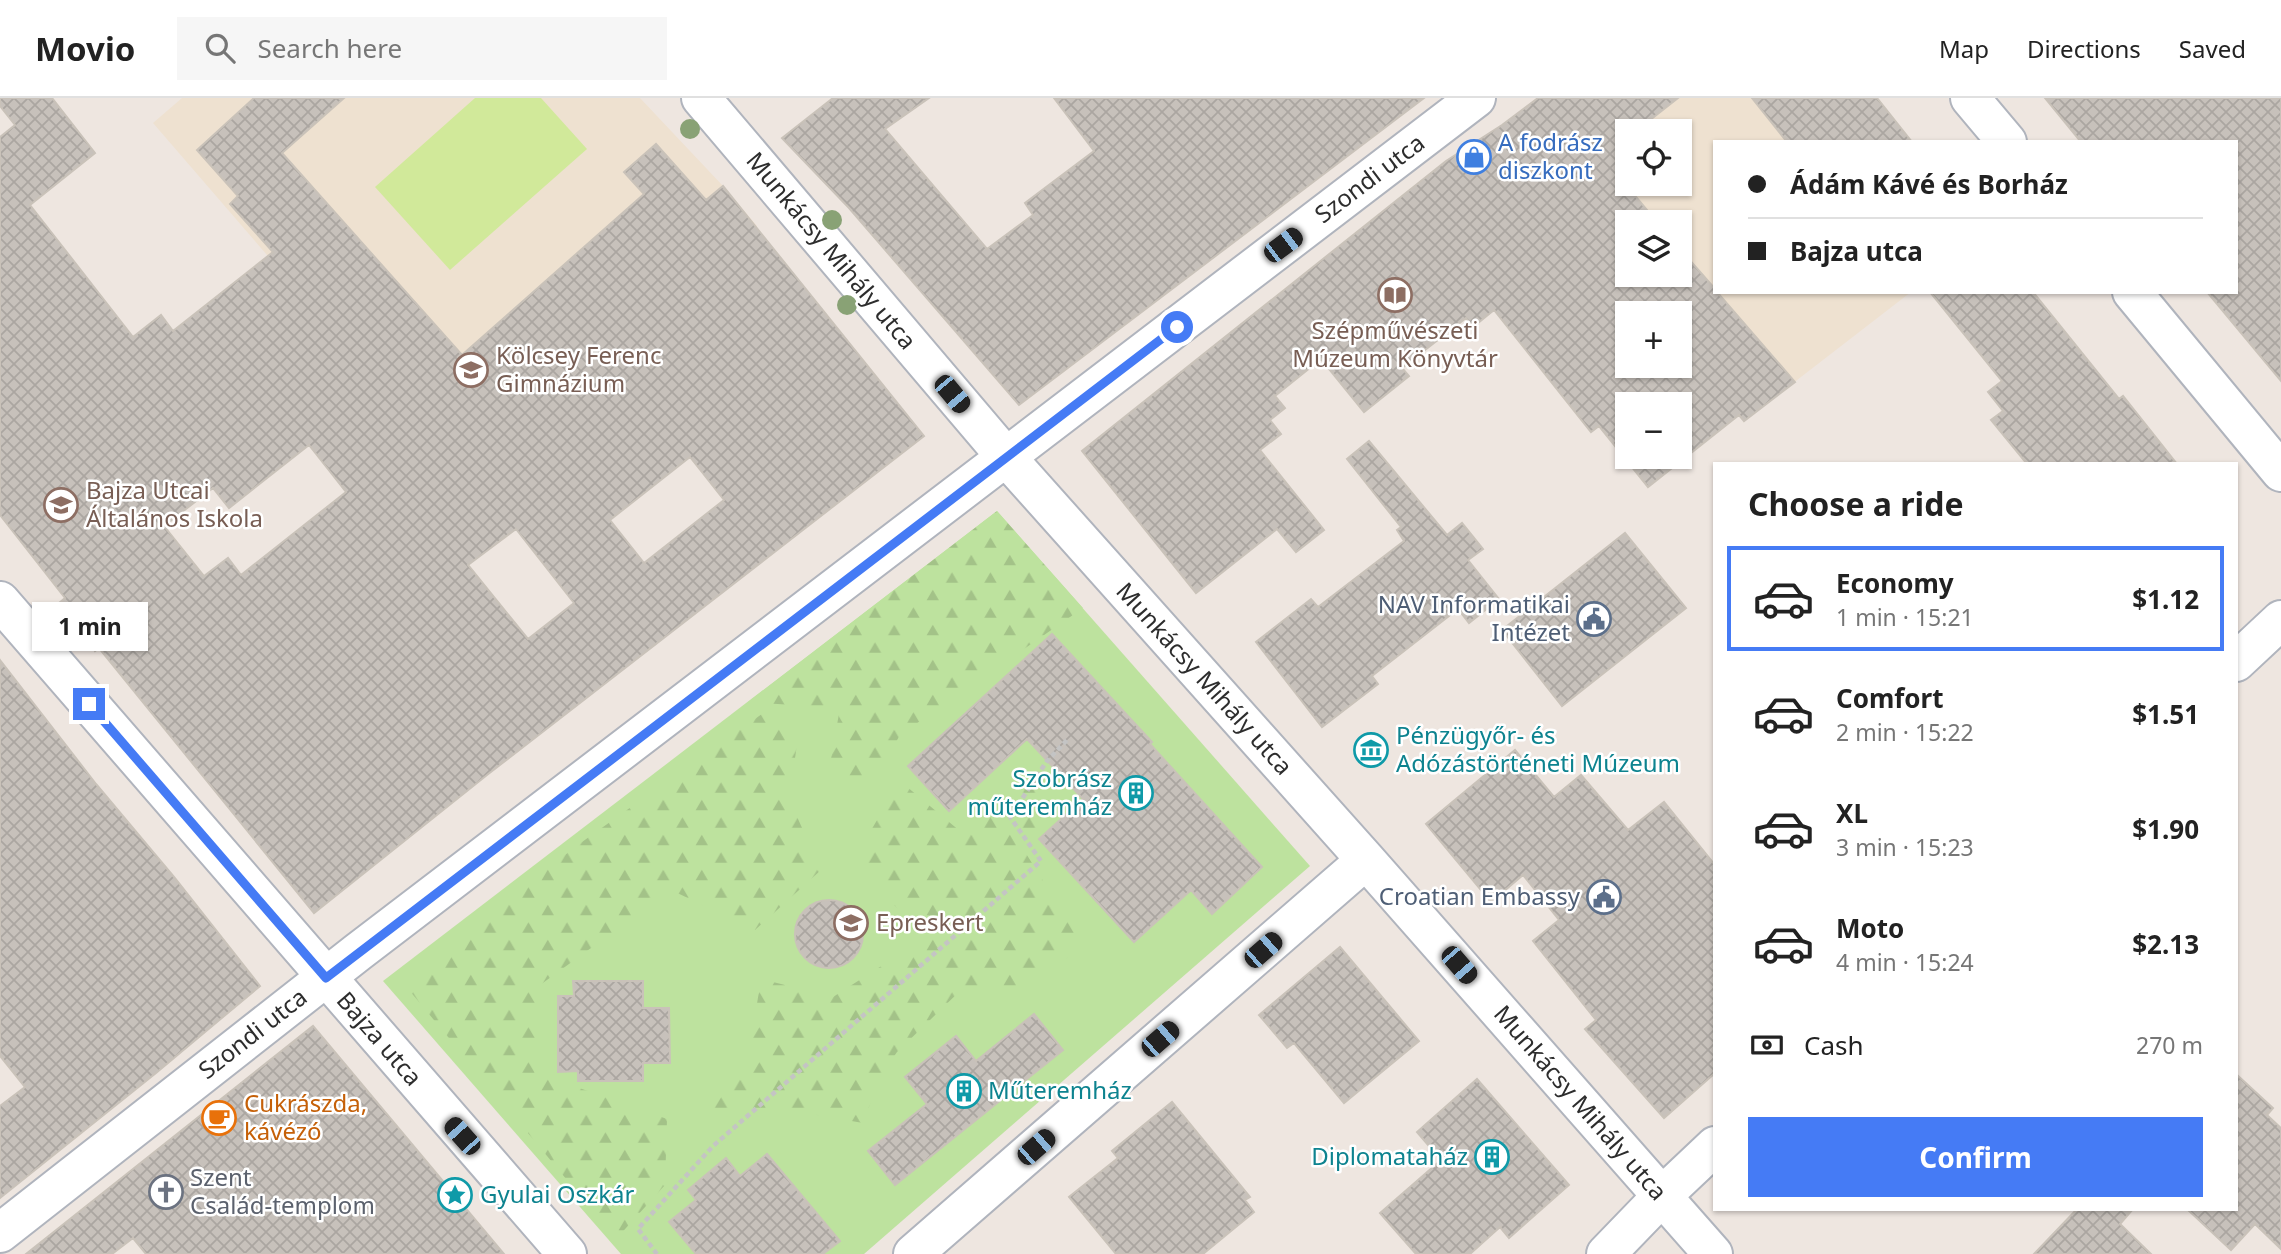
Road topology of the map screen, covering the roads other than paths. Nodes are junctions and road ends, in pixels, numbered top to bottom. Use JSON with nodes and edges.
{"nodes":[{"id":1,"x":701,"y":98,"type":"edge"},
{"id":2,"x":1476,"y":98,"type":"edge"},
{"id":3,"x":1970,"y":98,"type":"edge"},
{"id":4,"x":2005,"y":140,"type":"edge"},
{"id":5,"x":2134,"y":294,"type":"edge"},
{"id":6,"x":1006,"y":457,"type":"junction"},
{"id":7,"x":2281,"y":472,"type":"edge"},
{"id":8,"x":0,"y":601,"type":"edge"},
{"id":9,"x":2281,"y":621,"type":"edge"},
{"id":10,"x":2238,"y":660,"type":"edge"},
{"id":11,"x":1366,"y":860,"type":"junction"},
{"id":12,"x":326,"y":978,"type":"junction"},
{"id":13,"x":1713,"y":1148,"type":"edge"},
{"id":14,"x":1662,"y":1196,"type":"junction"},
{"id":15,"x":0,"y":1233,"type":"edge"},
{"id":16,"x":566,"y":1254,"type":"edge"},
{"id":17,"x":913,"y":1254,"type":"edge"},
{"id":18,"x":1606,"y":1254,"type":"edge"},
{"id":19,"x":1713,"y":1254,"type":"edge"}],
"edges":[{"from":1,"to":6,"type":"street","name":"Munkácsy Mihály utca"},
{"from":2,"to":6,"type":"street","name":"Szondi utca"},
{"from":3,"to":4,"type":"street"},
{"from":5,"to":7,"type":"street"},
{"from":6,"to":11,"type":"street","name":"Munkácsy Mihály utca"},
{"from":6,"to":12,"type":"street","name":"Szondi utca"},
{"from":8,"to":12,"type":"street","name":"Bajza utca"},
{"from":9,"to":10,"type":"street"},
{"from":11,"to":14,"type":"street","name":"Munkácsy Mihály utca"},
{"from":11,"to":17,"type":"street"},
{"from":12,"to":15,"type":"street","name":"Szondi utca"},
{"from":12,"to":16,"type":"street","name":"Bajza utca"},
{"from":13,"to":14,"type":"street"},
{"from":14,"to":18,"type":"street"},
{"from":14,"to":19,"type":"street","name":"Munkácsy Mihály utca"}]}
